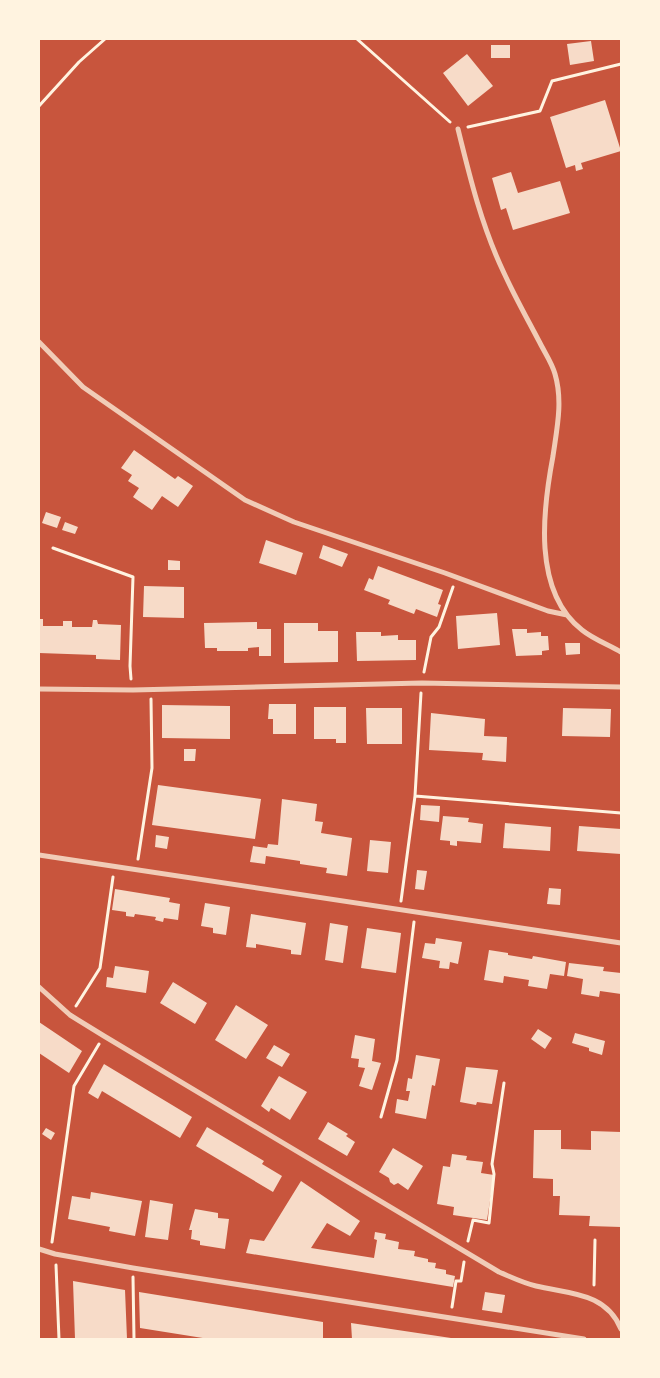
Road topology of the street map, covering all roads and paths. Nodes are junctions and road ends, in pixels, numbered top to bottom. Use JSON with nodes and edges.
{"nodes":[{"id":1,"x":105,"y":39,"type":"edge"},
{"id":2,"x":358,"y":39,"type":"edge"},
{"id":3,"x":621,"y":64,"type":"edge"},
{"id":4,"x":39,"y":106,"type":"edge"},
{"id":5,"x":458,"y":129,"type":"junction"},
{"id":6,"x":39,"y":342,"type":"edge"},
{"id":7,"x":54,"y":548,"type":"dead end"},
{"id":8,"x":456,"y":577,"type":"junction"},
{"id":9,"x":567,"y":615,"type":"junction"},
{"id":10,"x":621,"y":652,"type":"edge"},
{"id":11,"x":130,"y":666,"type":"dead end"},
{"id":12,"x":422,"y":683,"type":"junction"},
{"id":13,"x":621,"y":686,"type":"edge"},
{"id":14,"x":151,"y":688,"type":"junction"},
{"id":15,"x":39,"y":689,"type":"edge"},
{"id":16,"x":415,"y":796,"type":"junction"},
{"id":17,"x":621,"y":813,"type":"edge"},
{"id":18,"x":39,"y":855,"type":"edge"},
{"id":19,"x":114,"y":867,"type":"junction"},
{"id":20,"x":136,"y":870,"type":"junction"},
{"id":21,"x":400,"y":909,"type":"junction"},
{"id":22,"x":416,"y":911,"type":"junction"},
{"id":23,"x":621,"y":943,"type":"edge"},
{"id":24,"x":39,"y":987,"type":"edge"},
{"id":25,"x":70,"y":1015,"type":"junction"},
{"id":26,"x":104,"y":1036,"type":"junction"},
{"id":27,"x":504,"y":1083,"type":"dead end"},
{"id":28,"x":381,"y":1117,"type":"dead end"},
{"id":29,"x":51,"y":1239,"type":"dead end"},
{"id":30,"x":595,"y":1240,"type":"dead end"},
{"id":31,"x":39,"y":1249,"type":"edge"},
{"id":32,"x":466,"y":1252,"type":"junction"},
{"id":33,"x":55,"y":1254,"type":"junction"},
{"id":34,"x":133,"y":1268,"type":"junction"},
{"id":35,"x":463,"y":1270,"type":"dead end"},
{"id":36,"x":594,"y":1285,"type":"dead end"},
{"id":37,"x":450,"y":1317,"type":"junction"},
{"id":38,"x":621,"y":1329,"type":"edge"},
{"id":39,"x":59,"y":1339,"type":"edge"},
{"id":40,"x":134,"y":1339,"type":"edge"},
{"id":41,"x":584,"y":1339,"type":"edge"}],
"edges":[{"from":1,"to":4,"type":"path"},
{"from":2,"to":5,"type":"path"},
{"from":3,"to":5,"type":"path"},
{"from":5,"to":9,"type":"street"},
{"from":6,"to":8,"type":"street"},
{"from":7,"to":11,"type":"path"},
{"from":8,"to":9,"type":"street"},
{"from":8,"to":12,"type":"path"},
{"from":9,"to":10,"type":"street"},
{"from":12,"to":13,"type":"street"},
{"from":12,"to":14,"type":"street"},
{"from":12,"to":16,"type":"path"},
{"from":14,"to":15,"type":"street"},
{"from":14,"to":20,"type":"path"},
{"from":16,"to":17,"type":"path"},
{"from":16,"to":21,"type":"path"},
{"from":18,"to":19,"type":"street"},
{"from":19,"to":20,"type":"street"},
{"from":19,"to":25,"type":"path"},
{"from":20,"to":21,"type":"street"},
{"from":21,"to":22,"type":"street"},
{"from":22,"to":23,"type":"street"},
{"from":22,"to":28,"type":"path"},
{"from":24,"to":25,"type":"street"},
{"from":25,"to":26,"type":"street"},
{"from":26,"to":29,"type":"path"},
{"from":26,"to":32,"type":"street"},
{"from":27,"to":32,"type":"path"},
{"from":30,"to":36,"type":"path"},
{"from":31,"to":33,"type":"street"},
{"from":32,"to":38,"type":"street"},
{"from":33,"to":34,"type":"street"},
{"from":33,"to":39,"type":"path"},
{"from":34,"to":37,"type":"street"},
{"from":34,"to":40,"type":"path"},
{"from":35,"to":37,"type":"path"},
{"from":37,"to":41,"type":"street"}]}
